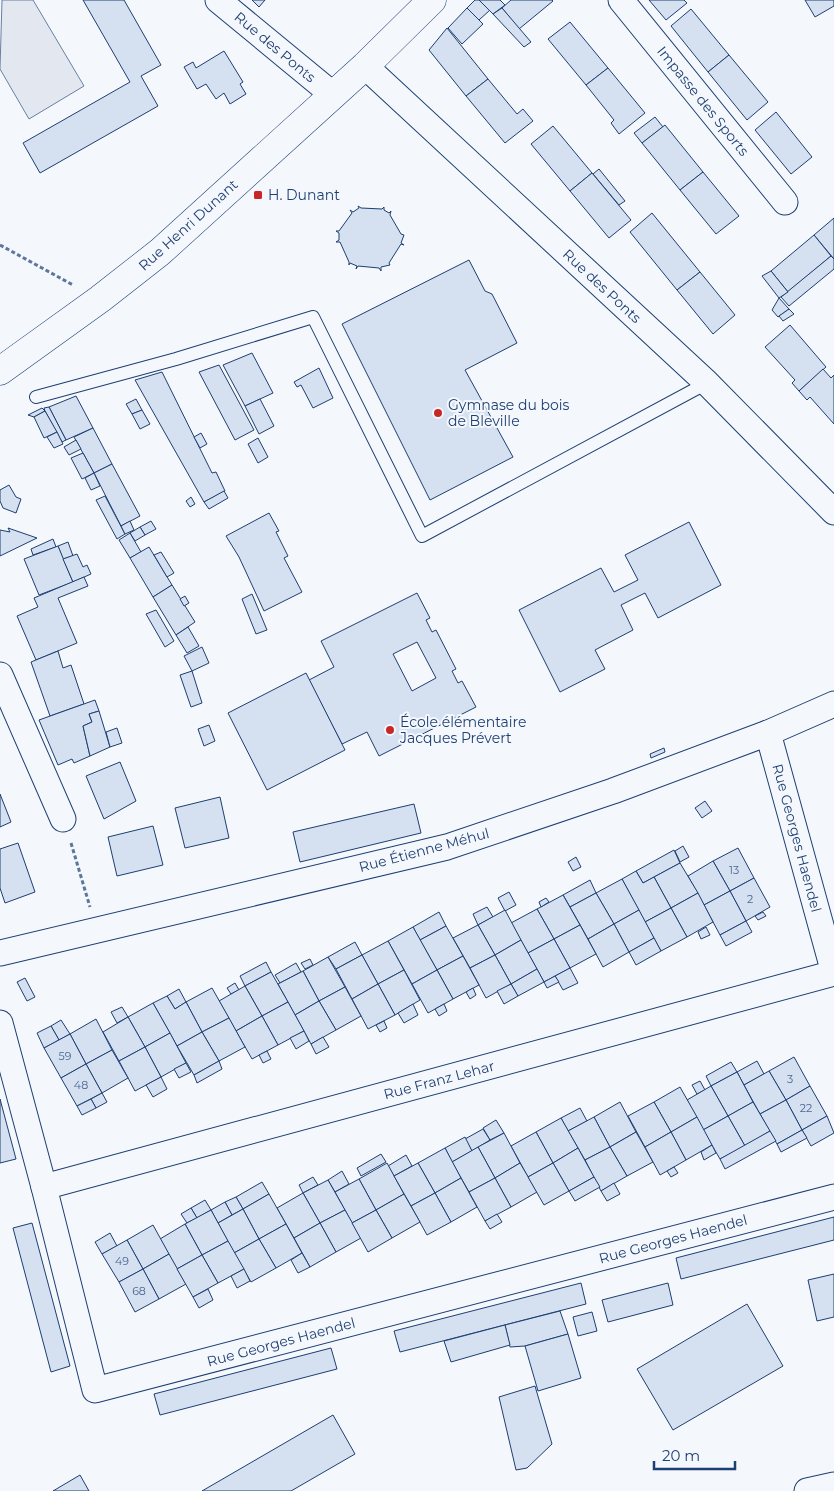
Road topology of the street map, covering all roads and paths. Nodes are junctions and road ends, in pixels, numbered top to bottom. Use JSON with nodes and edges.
{"nodes":[{"id":1,"x":218,"y":0,"type":"edge"},
{"id":2,"x":432,"y":0,"type":"edge"},
{"id":3,"x":621,"y":0,"type":"edge"},
{"id":4,"x":365,"y":66,"type":"junction"},
{"id":5,"x":332,"y":94,"type":"junction"},
{"id":6,"x":784,"y":202,"type":"dead end"},
{"id":7,"x":0,"y":245,"type":"edge"},
{"id":8,"x":100,"y":299,"type":"junction"},
{"id":9,"x":0,"y":371,"type":"edge"},
{"id":10,"x":706,"y":383,"type":"junction"},
{"id":11,"x":36,"y":397,"type":"dead end"},
{"id":12,"x":834,"y":512,"type":"edge"},
{"id":13,"x":0,"y":675,"type":"edge"},
{"id":14,"x":834,"y":704,"type":"edge"},
{"id":15,"x":768,"y":733,"type":"junction"},
{"id":16,"x":63,"y":819,"type":"joint"},
{"id":17,"x":97,"y":930,"type":"junction"},
{"id":18,"x":0,"y":954,"type":"edge"},
{"id":19,"x":834,"y":973,"type":"edge"},
{"id":20,"x":0,"y":1023,"type":"edge"},
{"id":21,"x":44,"y":1187,"type":"junction"},
{"id":22,"x":834,"y":1197,"type":"edge"},
{"id":23,"x":834,"y":1485,"type":"edge"},
{"id":24,"x":807,"y":1491,"type":"edge"}],
"edges":[{"from":1,"to":5,"type":"street","name":"Rue des Ponts"},
{"from":2,"to":4,"type":"street","name":"Rue Henri Dunant"},
{"from":3,"to":6,"type":"street","name":"Impasse des Sports"},
{"from":4,"to":5,"type":"street","name":"Rue Henri Dunant"},
{"from":4,"to":10,"type":"street","name":"Rue des Ponts"},
{"from":5,"to":8,"type":"street","name":"Rue Henri Dunant"},
{"from":7,"to":8,"type":"path"},
{"from":8,"to":9,"type":"street","name":"Rue Henri Dunant"},
{"from":10,"to":11,"type":"lane"},
{"from":10,"to":12,"type":"street","name":"Rue des Ponts"},
{"from":13,"to":16,"type":"street"},
{"from":14,"to":15,"type":"street","name":"Rue Étienne Méhul"},
{"from":15,"to":17,"type":"street","name":"Rue Étienne Méhul"},
{"from":15,"to":19,"type":"street","name":"Rue Georges Haendel"},
{"from":16,"to":17,"type":"path"},
{"from":17,"to":18,"type":"street","name":"Rue Étienne Méhul"},
{"from":19,"to":21,"type":"street","name":"Rue Franz Lehar"},
{"from":20,"to":21,"type":"street","name":"Rue Georges Haendel"},
{"from":21,"to":22,"type":"street","name":"Rue Georges Haendel"},
{"from":23,"to":24,"type":"street"}]}
